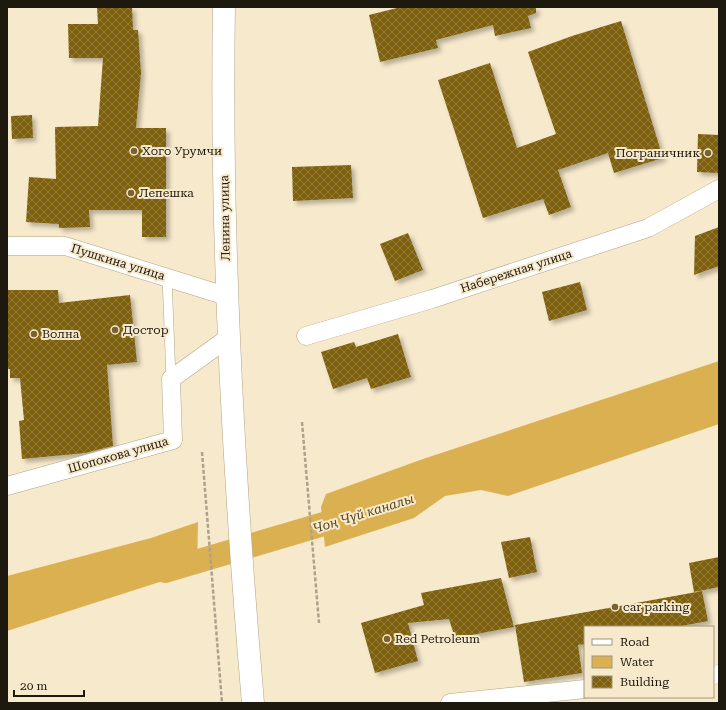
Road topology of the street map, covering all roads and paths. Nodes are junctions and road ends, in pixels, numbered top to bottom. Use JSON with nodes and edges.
{"nodes":[{"id":1,"x":224,"y":7,"type":"edge"},
{"id":2,"x":719,"y":189,"type":"edge"},
{"id":3,"x":7,"y":246,"type":"edge"},
{"id":4,"x":167,"y":277,"type":"junction"},
{"id":5,"x":226,"y":296,"type":"junction"},
{"id":6,"x":306,"y":336,"type":"dead end"},
{"id":7,"x":228,"y":338,"type":"junction"},
{"id":8,"x":171,"y":379,"type":"junction"},
{"id":9,"x":302,"y":422,"type":"dead end"},
{"id":10,"x":202,"y":452,"type":"dead end"},
{"id":11,"x":7,"y":486,"type":"edge"},
{"id":12,"x":319,"y":623,"type":"dead end"},
{"id":13,"x":584,"y":688,"type":"edge"},
{"id":14,"x":222,"y":703,"type":"edge"},
{"id":15,"x":253,"y":703,"type":"edge"},
{"id":16,"x":450,"y":703,"type":"edge"}],
"edges":[{"from":1,"to":5,"type":"main road","name":"Ленина улица"},
{"from":2,"to":6,"type":"street","name":"Набережная улица"},
{"from":3,"to":4,"type":"street","name":"Пушкина улица"},
{"from":4,"to":5,"type":"street","name":"Пушкина улица"},
{"from":4,"to":8,"type":"lane"},
{"from":5,"to":7,"type":"main road","name":"Ленина улица"},
{"from":7,"to":8,"type":"street"},
{"from":7,"to":15,"type":"main road","name":"Ленина улица"},
{"from":8,"to":11,"type":"street","name":"Шопокова улица"},
{"from":9,"to":12,"type":"path"},
{"from":10,"to":14,"type":"path"},
{"from":13,"to":16,"type":"street"}]}
